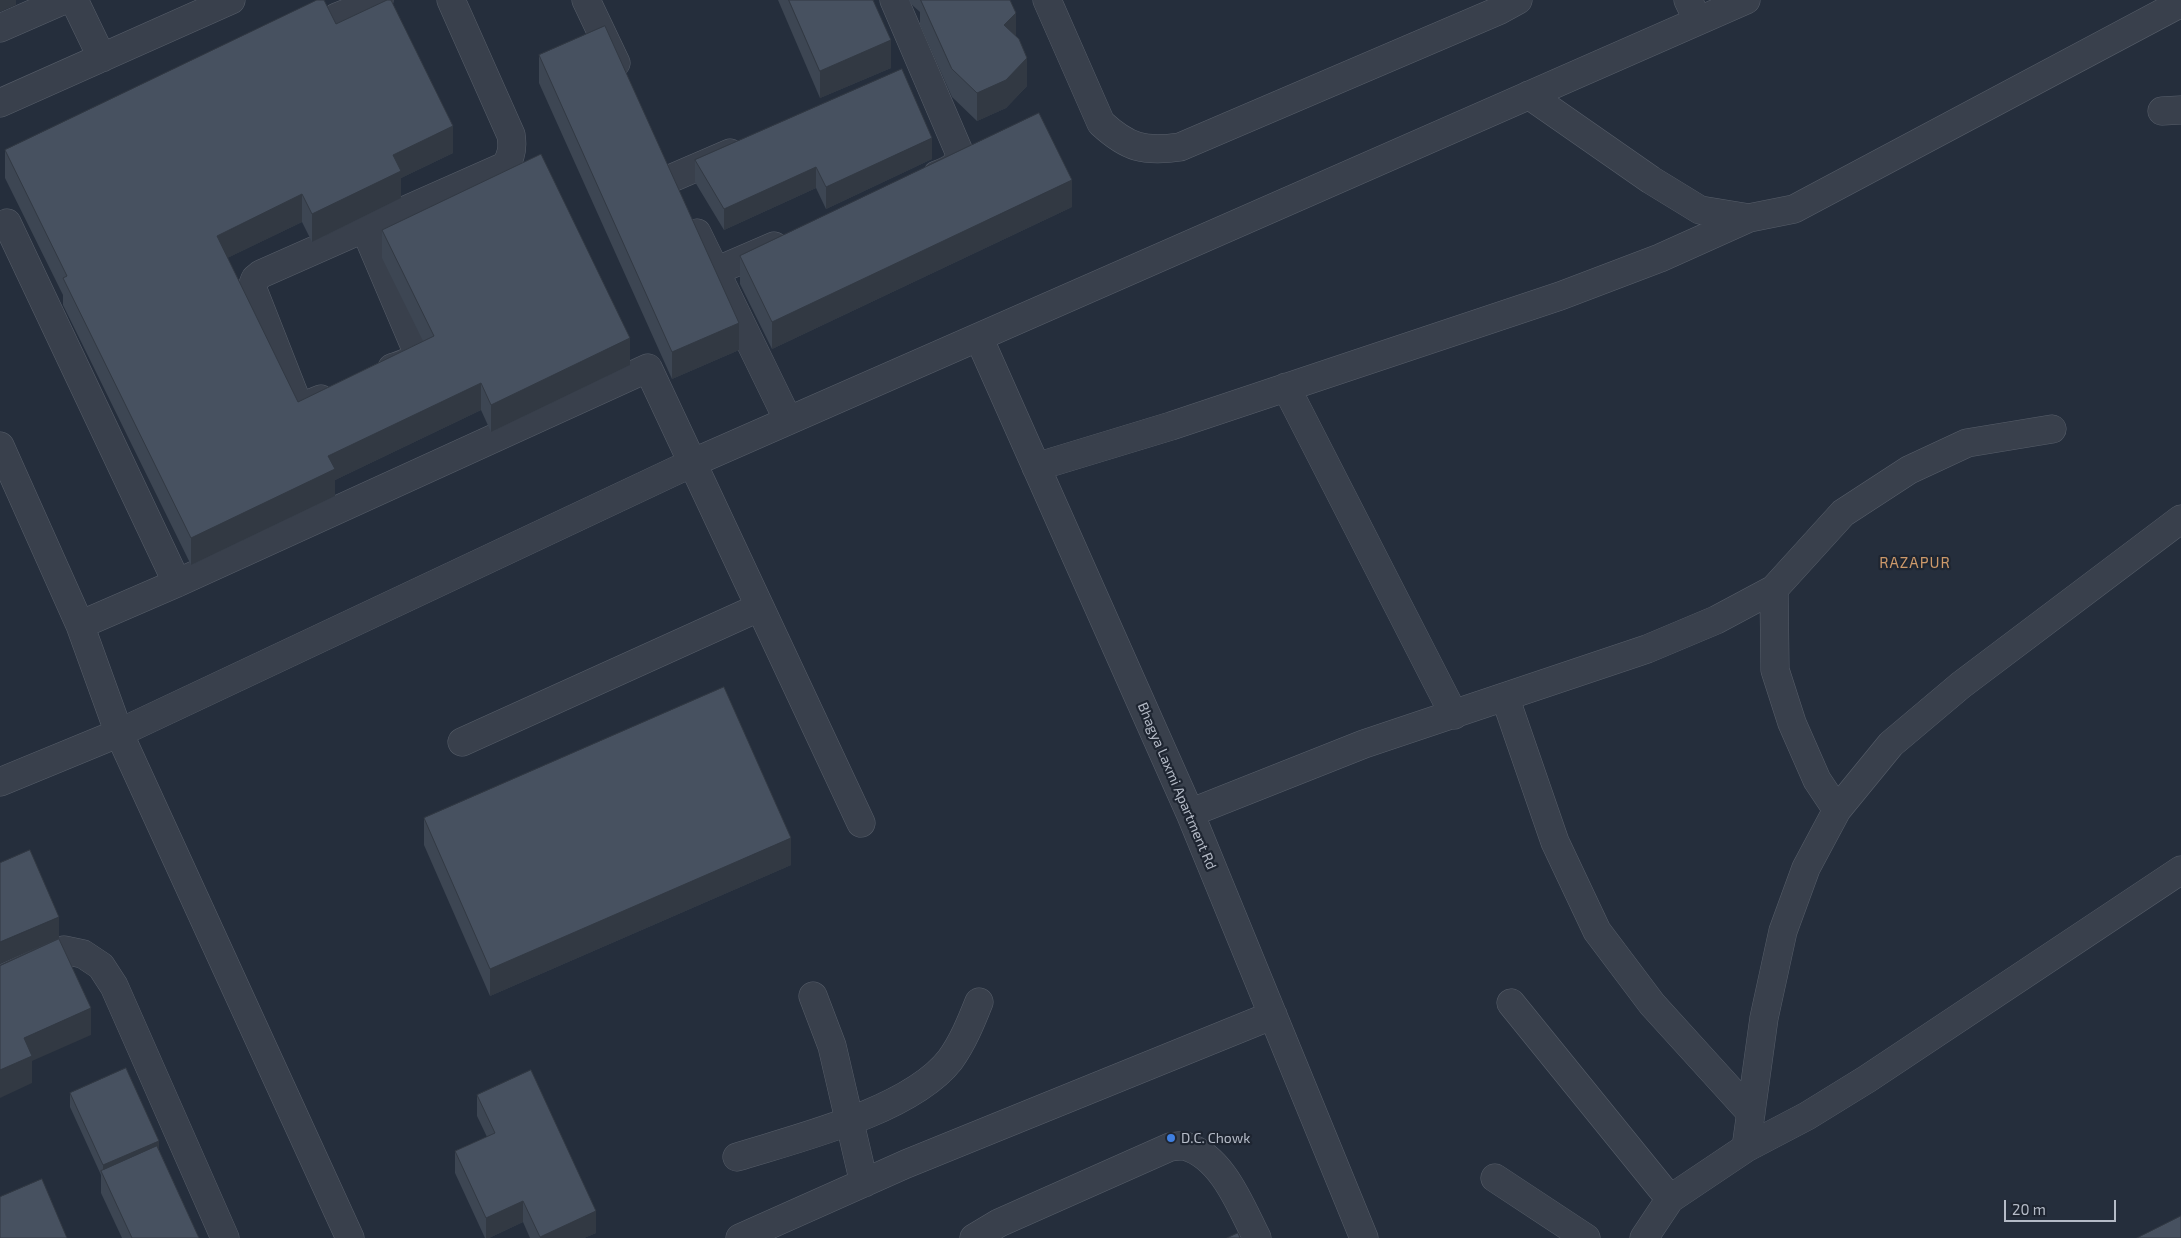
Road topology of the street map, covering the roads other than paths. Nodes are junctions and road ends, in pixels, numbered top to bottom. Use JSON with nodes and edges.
{"nodes":[{"id":1,"x":64,"y":0,"type":"edge"},
{"id":2,"x":74,"y":0,"type":"edge"},
{"id":3,"x":231,"y":0,"type":"edge"},
{"id":4,"x":379,"y":0,"type":"edge"},
{"id":5,"x":451,"y":0,"type":"edge"},
{"id":6,"x":586,"y":0,"type":"edge"},
{"id":7,"x":894,"y":0,"type":"edge"},
{"id":8,"x":1047,"y":0,"type":"edge"},
{"id":9,"x":1518,"y":0,"type":"edge"},
{"id":10,"x":1746,"y":0,"type":"edge"},
{"id":11,"x":2181,"y":3,"type":"edge"},
{"id":12,"x":1693,"y":11,"type":"edge"},
{"id":13,"x":337,"y":17,"type":"dead end"},
{"id":14,"x":0,"y":28,"type":"edge"},
{"id":15,"x":608,"y":46,"type":"junction"},
{"id":16,"x":102,"y":58,"type":"junction"},
{"id":17,"x":581,"y":58,"type":"edge"},
{"id":18,"x":925,"y":72,"type":"junction"},
{"id":19,"x":625,"y":82,"type":"edge"},
{"id":20,"x":898,"y":83,"type":"edge"},
{"id":21,"x":1529,"y":95,"type":"junction"},
{"id":22,"x":0,"y":103,"type":"edge"},
{"id":23,"x":753,"y":144,"type":"edge"},
{"id":24,"x":659,"y":152,"type":"edge"},
{"id":25,"x":985,"y":152,"type":"edge"},
{"id":26,"x":958,"y":162,"type":"junction"},
{"id":27,"x":672,"y":178,"type":"junction"},
{"id":28,"x":916,"y":184,"type":"edge"},
{"id":29,"x":1749,"y":218,"type":"junction"},
{"id":30,"x":7,"y":223,"type":"dead end"},
{"id":31,"x":365,"y":229,"type":"junction"},
{"id":32,"x":798,"y":236,"type":"edge"},
{"id":33,"x":716,"y":271,"type":"junction"},
{"id":34,"x":979,"y":338,"type":"junction"},
{"id":35,"x":366,"y":379,"type":"edge"},
{"id":36,"x":1286,"y":387,"type":"junction"},
{"id":37,"x":340,"y":390,"type":"edge"},
{"id":38,"x":788,"y":420,"type":"junction"},
{"id":39,"x":2052,"y":429,"type":"dead end"},
{"id":40,"x":0,"y":446,"type":"edge"},
{"id":41,"x":692,"y":463,"type":"junction"},
{"id":42,"x":1036,"y":468,"type":"junction"},
{"id":43,"x":2181,"y":519,"type":"edge"},
{"id":44,"x":177,"y":583,"type":"junction"},
{"id":45,"x":1774,"y":589,"type":"junction"},
{"id":46,"x":760,"y":607,"type":"junction"},
{"id":47,"x":80,"y":625,"type":"junction"},
{"id":48,"x":1505,"y":697,"type":"junction"},
{"id":49,"x":1454,"y":715,"type":"junction"},
{"id":50,"x":119,"y":733,"type":"junction"},
{"id":51,"x":462,"y":742,"type":"dead end"},
{"id":52,"x":0,"y":782,"type":"edge"},
{"id":53,"x":1837,"y":810,"type":"junction"},
{"id":54,"x":1190,"y":814,"type":"junction"},
{"id":55,"x":860,"y":823,"type":"dead end"},
{"id":56,"x":2181,"y":870,"type":"edge"},
{"id":57,"x":0,"y":980,"type":"edge"},
{"id":58,"x":813,"y":996,"type":"dead end"},
{"id":59,"x":979,"y":1002,"type":"dead end"},
{"id":60,"x":1511,"y":1003,"type":"dead end"},
{"id":61,"x":1273,"y":1015,"type":"junction"},
{"id":62,"x":1750,"y":1113,"type":"junction"},
{"id":63,"x":849,"y":1122,"type":"junction"},
{"id":64,"x":1746,"y":1148,"type":"junction"},
{"id":65,"x":737,"y":1157,"type":"dead end"},
{"id":66,"x":1495,"y":1178,"type":"dead end"},
{"id":67,"x":864,"y":1183,"type":"junction"},
{"id":68,"x":1670,"y":1199,"type":"junction"},
{"id":69,"x":225,"y":1238,"type":"edge"},
{"id":70,"x":350,"y":1238,"type":"edge"},
{"id":71,"x":740,"y":1238,"type":"edge"},
{"id":72,"x":974,"y":1238,"type":"edge"},
{"id":73,"x":1257,"y":1238,"type":"edge"},
{"id":74,"x":1364,"y":1238,"type":"edge"},
{"id":75,"x":1586,"y":1238,"type":"edge"},
{"id":76,"x":1644,"y":1238,"type":"edge"}],
"edges":[{"from":1,"to":14,"type":"street"},
{"from":2,"to":16,"type":"street"},
{"from":3,"to":16,"type":"street"},
{"from":4,"to":13,"type":"street"},
{"from":5,"to":31,"type":"street"},
{"from":6,"to":15,"type":"street"},
{"from":7,"to":18,"type":"street"},
{"from":8,"to":9,"type":"street"},
{"from":10,"to":12,"type":"street"},
{"from":11,"to":29,"type":"street"},
{"from":12,"to":21,"type":"street"},
{"from":15,"to":17,"type":"street"},
{"from":15,"to":19,"type":"street"},
{"from":16,"to":22,"type":"street"},
{"from":18,"to":20,"type":"street"},
{"from":18,"to":26,"type":"street"},
{"from":21,"to":29,"type":"street"},
{"from":21,"to":34,"type":"street"},
{"from":23,"to":27,"type":"street"},
{"from":24,"to":27,"type":"street"},
{"from":25,"to":26,"type":"street"},
{"from":26,"to":28,"type":"street"},
{"from":27,"to":33,"type":"street"},
{"from":29,"to":36,"type":"street"},
{"from":30,"to":44,"type":"street"},
{"from":31,"to":35,"type":"street"},
{"from":31,"to":37,"type":"street"},
{"from":32,"to":33,"type":"street"},
{"from":33,"to":38,"type":"street"},
{"from":34,"to":38,"type":"street"},
{"from":34,"to":42,"type":"street","name":"Bhagya Laxmi Apartment Rd"},
{"from":36,"to":42,"type":"street"},
{"from":36,"to":49,"type":"street"},
{"from":38,"to":41,"type":"street"},
{"from":39,"to":45,"type":"street"},
{"from":40,"to":47,"type":"street"},
{"from":41,"to":44,"type":"street"},
{"from":41,"to":46,"type":"street"},
{"from":41,"to":50,"type":"street"},
{"from":42,"to":54,"type":"street","name":"Bhagya Laxmi Apartment Rd"},
{"from":43,"to":53,"type":"street"},
{"from":44,"to":47,"type":"street"},
{"from":45,"to":48,"type":"street"},
{"from":45,"to":53,"type":"street"},
{"from":46,"to":51,"type":"street"},
{"from":46,"to":55,"type":"street"},
{"from":47,"to":50,"type":"street"},
{"from":48,"to":49,"type":"street"},
{"from":48,"to":62,"type":"street"},
{"from":49,"to":54,"type":"street"},
{"from":50,"to":52,"type":"street"},
{"from":50,"to":70,"type":"street"},
{"from":53,"to":62,"type":"street"},
{"from":54,"to":61,"type":"street","name":"Bhagya Laxmi Apartment Rd"},
{"from":56,"to":64,"type":"street"},
{"from":57,"to":69,"type":"street"},
{"from":58,"to":63,"type":"street"},
{"from":59,"to":63,"type":"street"},
{"from":60,"to":68,"type":"street"},
{"from":61,"to":67,"type":"street"},
{"from":61,"to":74,"type":"street","name":"Bhagya Laxmi Apartment Rd"},
{"from":62,"to":64,"type":"street"},
{"from":63,"to":65,"type":"street"},
{"from":63,"to":67,"type":"street"},
{"from":64,"to":68,"type":"street"},
{"from":66,"to":75,"type":"street"},
{"from":67,"to":71,"type":"street"},
{"from":68,"to":76,"type":"street"},
{"from":72,"to":73,"type":"street"}]}
